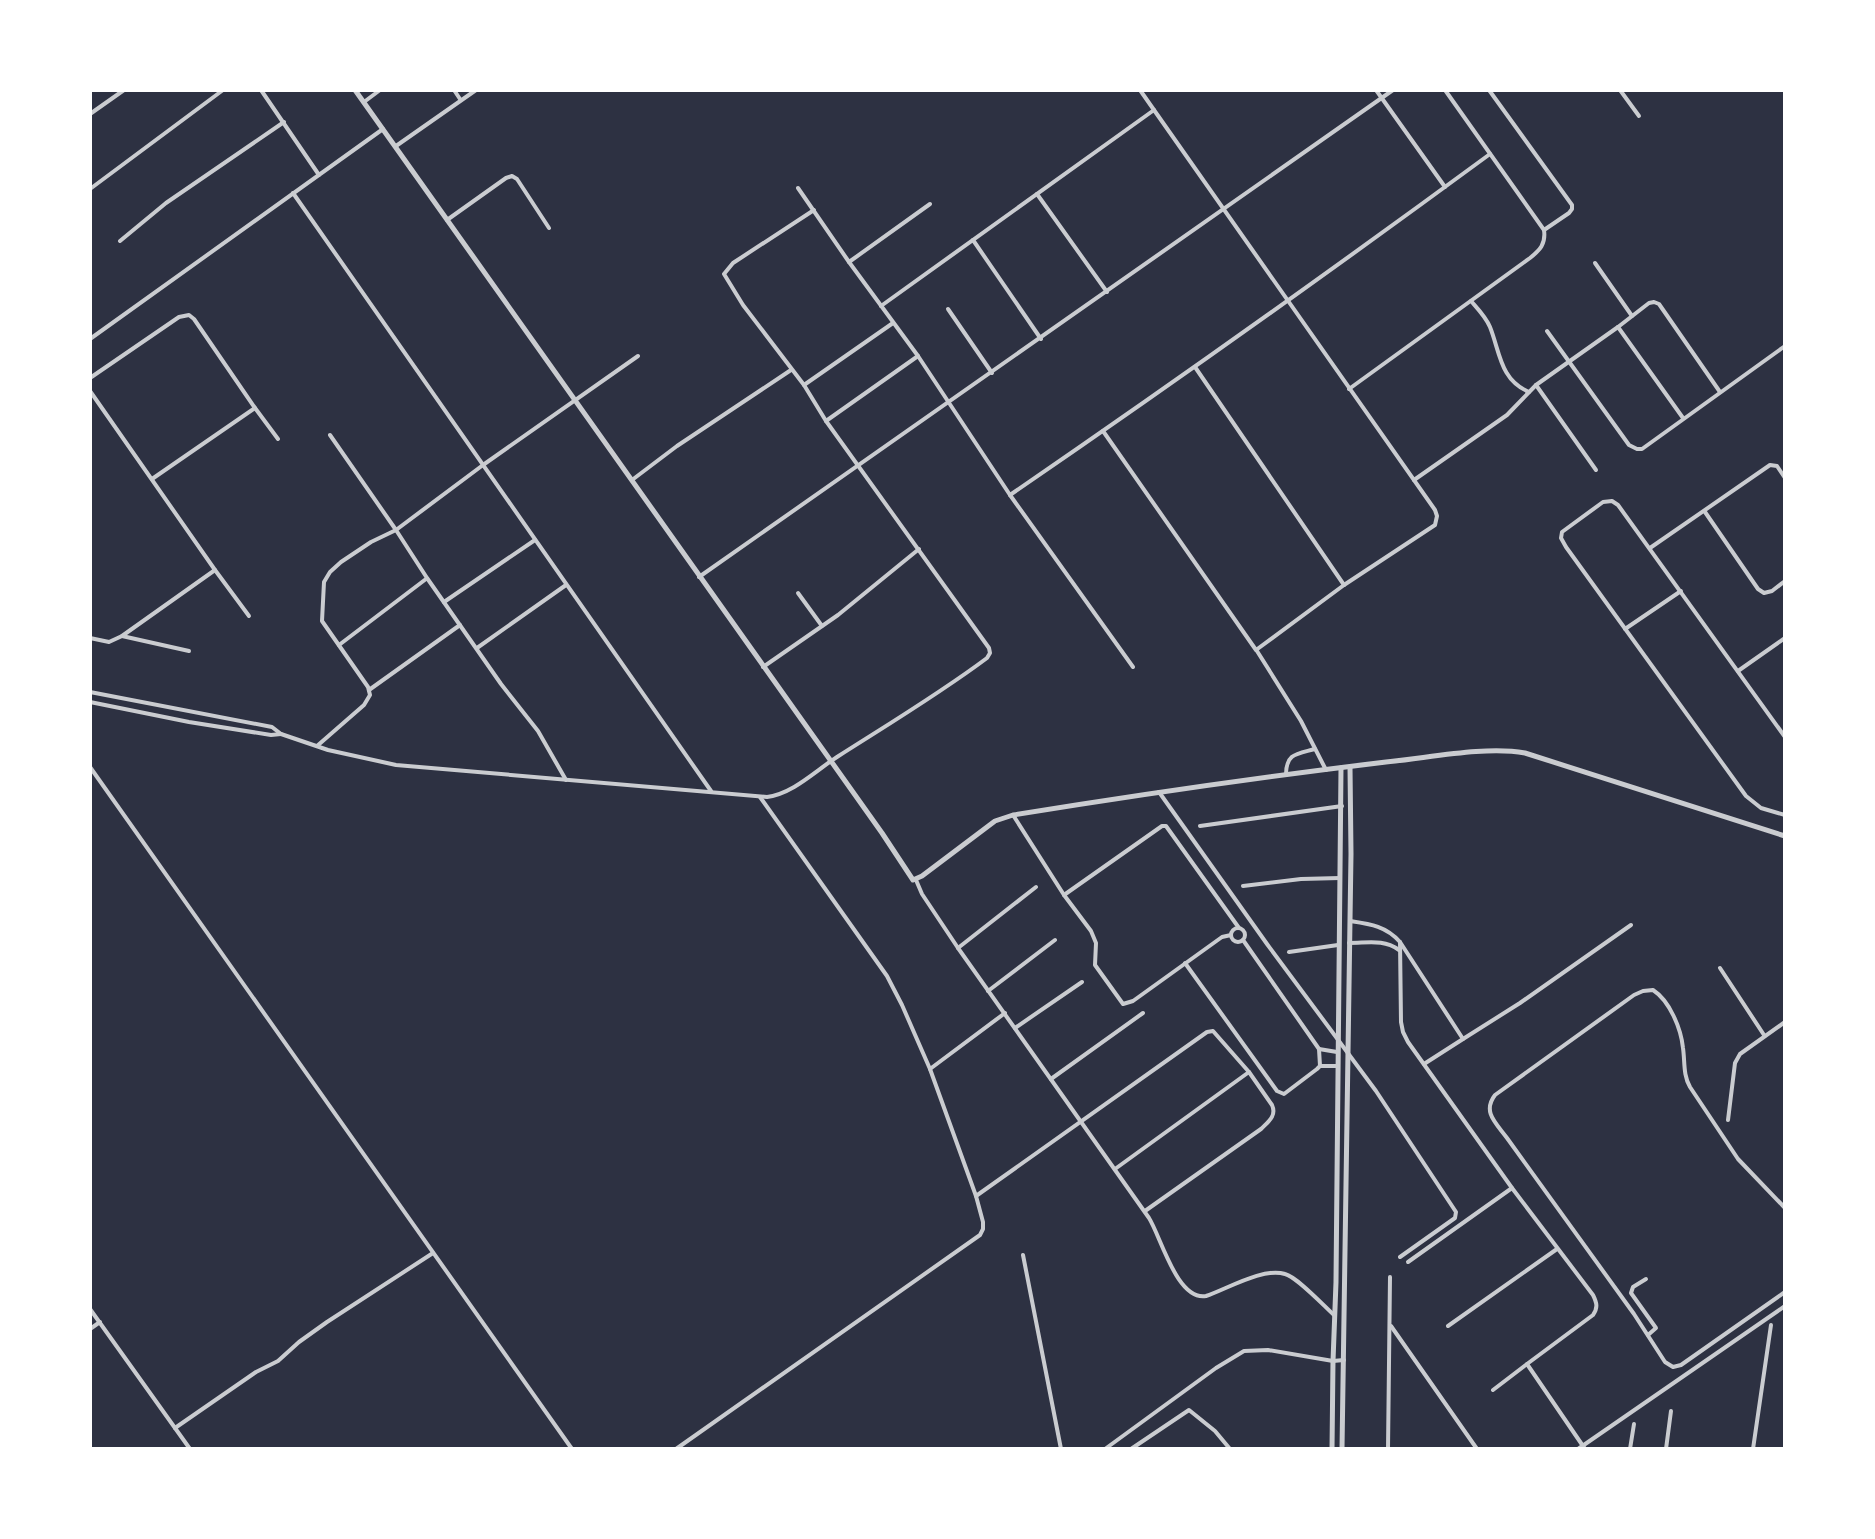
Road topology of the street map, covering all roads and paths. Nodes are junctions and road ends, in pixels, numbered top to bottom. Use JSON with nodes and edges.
{"nodes":[{"id":1,"x":124,"y":90,"type":"edge"},
{"id":2,"x":223,"y":90,"type":"edge"},
{"id":3,"x":261,"y":90,"type":"edge"},
{"id":4,"x":355,"y":90,"type":"edge"},
{"id":5,"x":380,"y":90,"type":"edge"},
{"id":6,"x":454,"y":90,"type":"edge"},
{"id":7,"x":476,"y":90,"type":"edge"},
{"id":8,"x":1140,"y":90,"type":"edge"},
{"id":9,"x":1376,"y":90,"type":"edge"},
{"id":10,"x":1393,"y":90,"type":"edge"},
{"id":11,"x":1445,"y":90,"type":"edge"},
{"id":12,"x":1489,"y":90,"type":"edge"},
{"id":13,"x":1620,"y":90,"type":"edge"},
{"id":14,"x":1381,"y":98,"type":"junction"},
{"id":15,"x":460,"y":99,"type":"junction"},
{"id":16,"x":364,"y":102,"type":"junction"},
{"id":17,"x":1154,"y":110,"type":"junction"},
{"id":18,"x":90,"y":114,"type":"edge"},
{"id":19,"x":1639,"y":116,"type":"dead end"},
{"id":20,"x":284,"y":122,"type":"junction"},
{"id":21,"x":383,"y":129,"type":"junction"},
{"id":22,"x":396,"y":146,"type":"junction"},
{"id":23,"x":1490,"y":154,"type":"junction"},
{"id":24,"x":319,"y":175,"type":"junction"},
{"id":25,"x":1445,"y":187,"type":"junction"},
{"id":26,"x":798,"y":188,"type":"dead end"},
{"id":27,"x":90,"y":189,"type":"edge"},
{"id":28,"x":293,"y":193,"type":"junction"},
{"id":29,"x":1037,"y":194,"type":"junction"},
{"id":30,"x":930,"y":204,"type":"dead end"},
{"id":31,"x":1225,"y":209,"type":"junction"},
{"id":32,"x":814,"y":210,"type":"junction"},
{"id":33,"x":447,"y":220,"type":"junction"},
{"id":34,"x":549,"y":228,"type":"dead end"},
{"id":35,"x":1544,"y":230,"type":"junction"},
{"id":36,"x":973,"y":240,"type":"junction"},
{"id":37,"x":120,"y":241,"type":"dead end"},
{"id":38,"x":849,"y":262,"type":"junction"},
{"id":39,"x":1595,"y":263,"type":"dead end"},
{"id":40,"x":1107,"y":292,"type":"junction"},
{"id":41,"x":1286,"y":300,"type":"junction"},
{"id":42,"x":1471,"y":301,"type":"junction"},
{"id":43,"x":881,"y":306,"type":"junction"},
{"id":44,"x":948,"y":309,"type":"dead end"},
{"id":45,"x":1632,"y":316,"type":"junction"},
{"id":46,"x":893,"y":323,"type":"junction"},
{"id":47,"x":1618,"y":327,"type":"junction"},
{"id":48,"x":1547,"y":331,"type":"dead end"},
{"id":49,"x":90,"y":339,"type":"edge"},
{"id":50,"x":1041,"y":339,"type":"junction"},
{"id":51,"x":1785,"y":346,"type":"edge"},
{"id":52,"x":638,"y":356,"type":"dead end"},
{"id":53,"x":918,"y":356,"type":"junction"},
{"id":54,"x":1569,"y":362,"type":"junction"},
{"id":55,"x":1195,"y":367,"type":"junction"},
{"id":56,"x":792,"y":370,"type":"junction"},
{"id":57,"x":992,"y":373,"type":"junction"},
{"id":58,"x":90,"y":378,"type":"edge"},
{"id":59,"x":804,"y":385,"type":"junction"},
{"id":60,"x":1536,"y":385,"type":"junction"},
{"id":61,"x":1349,"y":389,"type":"junction"},
{"id":62,"x":90,"y":391,"type":"edge"},
{"id":63,"x":1529,"y":392,"type":"junction"},
{"id":64,"x":1720,"y":392,"type":"junction"},
{"id":65,"x":575,"y":399,"type":"junction"},
{"id":66,"x":949,"y":403,"type":"junction"},
{"id":67,"x":255,"y":408,"type":"junction"},
{"id":68,"x":1683,"y":418,"type":"junction"},
{"id":69,"x":826,"y":421,"type":"junction"},
{"id":70,"x":1103,"y":431,"type":"junction"},
{"id":71,"x":330,"y":435,"type":"dead end"},
{"id":72,"x":278,"y":439,"type":"dead end"},
{"id":73,"x":483,"y":465,"type":"junction"},
{"id":74,"x":859,"y":466,"type":"junction"},
{"id":75,"x":1596,"y":470,"type":"dead end"},
{"id":76,"x":1785,"y":478,"type":"edge"},
{"id":77,"x":152,"y":479,"type":"junction"},
{"id":78,"x":632,"y":480,"type":"junction"},
{"id":79,"x":1414,"y":480,"type":"junction"},
{"id":80,"x":1010,"y":495,"type":"junction"},
{"id":81,"x":1705,"y":512,"type":"junction"},
{"id":82,"x":396,"y":530,"type":"junction"},
{"id":83,"x":535,"y":539,"type":"junction"},
{"id":84,"x":1650,"y":548,"type":"junction"},
{"id":85,"x":919,"y":549,"type":"junction"},
{"id":86,"x":215,"y":570,"type":"junction"},
{"id":87,"x":699,"y":577,"type":"junction"},
{"id":88,"x":427,"y":578,"type":"junction"},
{"id":89,"x":1785,"y":581,"type":"edge"},
{"id":90,"x":566,"y":585,"type":"junction"},
{"id":91,"x":1344,"y":585,"type":"junction"},
{"id":92,"x":1681,"y":591,"type":"junction"},
{"id":93,"x":798,"y":593,"type":"dead end"},
{"id":94,"x":444,"y":602,"type":"junction"},
{"id":95,"x":249,"y":616,"type":"dead end"},
{"id":96,"x":460,"y":625,"type":"junction"},
{"id":97,"x":822,"y":626,"type":"junction"},
{"id":98,"x":1625,"y":629,"type":"junction"},
{"id":99,"x":122,"y":636,"type":"junction"},
{"id":100,"x":90,"y":638,"type":"edge"},
{"id":101,"x":1785,"y":638,"type":"edge"},
{"id":102,"x":339,"y":645,"type":"junction"},
{"id":103,"x":477,"y":648,"type":"junction"},
{"id":104,"x":1256,"y":650,"type":"junction"},
{"id":105,"x":189,"y":651,"type":"dead end"},
{"id":106,"x":763,"y":667,"type":"junction"},
{"id":107,"x":1133,"y":667,"type":"dead end"},
{"id":108,"x":1738,"y":671,"type":"junction"},
{"id":109,"x":369,"y":690,"type":"junction"},
{"id":110,"x":90,"y":692,"type":"edge"},
{"id":111,"x":98,"y":694,"type":"junction"},
{"id":112,"x":90,"y":702,"type":"edge"},
{"id":113,"x":97,"y":703,"type":"junction"},
{"id":114,"x":281,"y":734,"type":"junction"},
{"id":115,"x":1785,"y":737,"type":"edge"},
{"id":116,"x":317,"y":746,"type":"junction"},
{"id":117,"x":1316,"y":748,"type":"junction"},
{"id":118,"x":830,"y":761,"type":"junction"},
{"id":119,"x":90,"y":767,"type":"edge"},
{"id":120,"x":1350,"y":767,"type":"junction"},
{"id":121,"x":1341,"y":768,"type":"junction"},
{"id":122,"x":1326,"y":770,"type":"junction"},
{"id":123,"x":1286,"y":775,"type":"junction"},
{"id":124,"x":566,"y":780,"type":"junction"},
{"id":125,"x":711,"y":792,"type":"junction"},
{"id":126,"x":1159,"y":792,"type":"junction"},
{"id":127,"x":760,"y":797,"type":"junction"},
{"id":128,"x":1342,"y":806,"type":"junction"},
{"id":129,"x":1013,"y":815,"type":"junction"},
{"id":130,"x":1785,"y":815,"type":"edge"},
{"id":131,"x":1200,"y":826,"type":"dead end"},
{"id":132,"x":1785,"y":836,"type":"edge"},
{"id":133,"x":1340,"y":878,"type":"junction"},
{"id":134,"x":916,"y":880,"type":"junction"},
{"id":135,"x":1243,"y":886,"type":"dead end"},
{"id":136,"x":1036,"y":887,"type":"dead end"},
{"id":137,"x":1064,"y":895,"type":"junction"},
{"id":138,"x":1350,"y":921,"type":"junction"},
{"id":139,"x":1631,"y":925,"type":"dead end"},
{"id":140,"x":1239,"y":928,"type":"junction"},
{"id":141,"x":1231,"y":935,"type":"junction"},
{"id":142,"x":1055,"y":940,"type":"dead end"},
{"id":143,"x":1243,"y":940,"type":"junction"},
{"id":144,"x":1400,"y":942,"type":"junction"},
{"id":145,"x":1349,"y":943,"type":"junction"},
{"id":146,"x":1338,"y":945,"type":"junction"},
{"id":147,"x":958,"y":948,"type":"junction"},
{"id":148,"x":1399,"y":950,"type":"junction"},
{"id":149,"x":1289,"y":952,"type":"dead end"},
{"id":150,"x":1185,"y":963,"type":"junction"},
{"id":151,"x":1720,"y":968,"type":"dead end"},
{"id":152,"x":1082,"y":982,"type":"dead end"},
{"id":153,"x":988,"y":991,"type":"junction"},
{"id":154,"x":1005,"y":1013,"type":"junction"},
{"id":155,"x":1143,"y":1013,"type":"dead end"},
{"id":156,"x":1785,"y":1022,"type":"edge"},
{"id":157,"x":1015,"y":1028,"type":"junction"},
{"id":158,"x":1764,"y":1035,"type":"junction"},
{"id":159,"x":1337,"y":1039,"type":"junction"},
{"id":160,"x":1463,"y":1039,"type":"junction"},
{"id":161,"x":1319,"y":1049,"type":"junction"},
{"id":162,"x":1337,"y":1052,"type":"junction"},
{"id":163,"x":1347,"y":1052,"type":"junction"},
{"id":164,"x":1424,"y":1064,"type":"junction"},
{"id":165,"x":1320,"y":1066,"type":"junction"},
{"id":166,"x":1337,"y":1066,"type":"junction"},
{"id":167,"x":930,"y":1069,"type":"junction"},
{"id":168,"x":1249,"y":1072,"type":"junction"},
{"id":169,"x":1051,"y":1079,"type":"junction"},
{"id":170,"x":1728,"y":1120,"type":"dead end"},
{"id":171,"x":1081,"y":1121,"type":"junction"},
{"id":172,"x":1115,"y":1169,"type":"junction"},
{"id":173,"x":1512,"y":1188,"type":"junction"},
{"id":174,"x":976,"y":1196,"type":"junction"},
{"id":175,"x":1785,"y":1208,"type":"edge"},
{"id":176,"x":1145,"y":1211,"type":"junction"},
{"id":177,"x":1557,"y":1249,"type":"junction"},
{"id":178,"x":433,"y":1253,"type":"junction"},
{"id":179,"x":1023,"y":1255,"type":"dead end"},
{"id":180,"x":1400,"y":1257,"type":"dead end"},
{"id":181,"x":1408,"y":1262,"type":"dead end"},
{"id":182,"x":1390,"y":1277,"type":"dead end"},
{"id":183,"x":1646,"y":1279,"type":"dead end"},
{"id":184,"x":1785,"y":1292,"type":"edge"},
{"id":185,"x":1785,"y":1306,"type":"edge"},
{"id":186,"x":90,"y":1309,"type":"edge"},
{"id":187,"x":1335,"y":1316,"type":"junction"},
{"id":188,"x":100,"y":1322,"type":"junction"},
{"id":189,"x":1390,"y":1324,"type":"junction"},
{"id":190,"x":1771,"y":1325,"type":"dead end"},
{"id":191,"x":1448,"y":1326,"type":"dead end"},
{"id":192,"x":90,"y":1329,"type":"edge"},
{"id":193,"x":1648,"y":1335,"type":"junction"},
{"id":194,"x":1344,"y":1360,"type":"junction"},
{"id":195,"x":1333,"y":1361,"type":"junction"},
{"id":196,"x":1527,"y":1364,"type":"junction"},
{"id":197,"x":1493,"y":1390,"type":"dead end"},
{"id":198,"x":1671,"y":1411,"type":"dead end"},
{"id":199,"x":1634,"y":1424,"type":"dead end"},
{"id":200,"x":175,"y":1428,"type":"junction"},
{"id":201,"x":1582,"y":1448,"type":"edge"},
{"id":202,"x":190,"y":1449,"type":"edge"},
{"id":203,"x":572,"y":1449,"type":"edge"},
{"id":204,"x":676,"y":1449,"type":"edge"},
{"id":205,"x":1061,"y":1449,"type":"edge"},
{"id":206,"x":1105,"y":1449,"type":"edge"},
{"id":207,"x":1131,"y":1449,"type":"edge"},
{"id":208,"x":1230,"y":1449,"type":"edge"},
{"id":209,"x":1332,"y":1449,"type":"edge"},
{"id":210,"x":1342,"y":1449,"type":"edge"},
{"id":211,"x":1388,"y":1449,"type":"edge"},
{"id":212,"x":1477,"y":1449,"type":"edge"},
{"id":213,"x":1630,"y":1449,"type":"edge"},
{"id":214,"x":1666,"y":1449,"type":"edge"},
{"id":215,"x":1753,"y":1449,"type":"edge"}],
"edges":[{"from":1,"to":18,"type":"street"},
{"from":2,"to":27,"type":"street"},
{"from":3,"to":20,"type":"street"},
{"from":4,"to":16,"type":"street"},
{"from":5,"to":16,"type":"street"},
{"from":6,"to":15,"type":"street"},
{"from":7,"to":15,"type":"street"},
{"from":8,"to":17,"type":"street"},
{"from":9,"to":14,"type":"street"},
{"from":10,"to":14,"type":"street"},
{"from":11,"to":23,"type":"street"},
{"from":12,"to":35,"type":"street"},
{"from":13,"to":19,"type":"street"},
{"from":14,"to":25,"type":"street"},
{"from":14,"to":31,"type":"street"},
{"from":15,"to":22,"type":"street"},
{"from":16,"to":21,"type":"street"},
{"from":17,"to":29,"type":"street"},
{"from":17,"to":31,"type":"street"},
{"from":20,"to":24,"type":"street"},
{"from":20,"to":37,"type":"street"},
{"from":21,"to":22,"type":"street"},
{"from":21,"to":24,"type":"street"},
{"from":22,"to":33,"type":"street"},
{"from":23,"to":25,"type":"street"},
{"from":23,"to":35,"type":"street"},
{"from":24,"to":28,"type":"street"},
{"from":25,"to":41,"type":"street"},
{"from":26,"to":32,"type":"street"},
{"from":28,"to":49,"type":"street"},
{"from":28,"to":73,"type":"street"},
{"from":29,"to":36,"type":"street"},
{"from":29,"to":40,"type":"street"},
{"from":30,"to":38,"type":"street"},
{"from":31,"to":40,"type":"street"},
{"from":31,"to":41,"type":"street"},
{"from":32,"to":38,"type":"street"},
{"from":32,"to":56,"type":"street"},
{"from":33,"to":34,"type":"street"},
{"from":33,"to":65,"type":"street"},
{"from":35,"to":42,"type":"street"},
{"from":36,"to":43,"type":"street"},
{"from":36,"to":50,"type":"street"},
{"from":38,"to":43,"type":"street"},
{"from":39,"to":45,"type":"street"},
{"from":40,"to":50,"type":"street"},
{"from":41,"to":55,"type":"street"},
{"from":41,"to":61,"type":"street"},
{"from":42,"to":61,"type":"street"},
{"from":42,"to":63,"type":"street"},
{"from":43,"to":46,"type":"street"},
{"from":44,"to":57,"type":"street"},
{"from":45,"to":47,"type":"street"},
{"from":45,"to":64,"type":"street"},
{"from":46,"to":53,"type":"street"},
{"from":46,"to":59,"type":"street"},
{"from":47,"to":54,"type":"street"},
{"from":47,"to":68,"type":"street"},
{"from":48,"to":54,"type":"street"},
{"from":50,"to":57,"type":"street"},
{"from":51,"to":64,"type":"street"},
{"from":52,"to":65,"type":"street"},
{"from":53,"to":66,"type":"street"},
{"from":53,"to":69,"type":"street"},
{"from":54,"to":60,"type":"street"},
{"from":54,"to":68,"type":"street"},
{"from":55,"to":70,"type":"street"},
{"from":55,"to":91,"type":"street"},
{"from":56,"to":59,"type":"street"},
{"from":56,"to":78,"type":"street"},
{"from":57,"to":66,"type":"street"},
{"from":58,"to":67,"type":"street"},
{"from":59,"to":69,"type":"street"},
{"from":60,"to":63,"type":"street"},
{"from":60,"to":75,"type":"street"},
{"from":61,"to":79,"type":"street"},
{"from":62,"to":77,"type":"street"},
{"from":63,"to":79,"type":"street"},
{"from":64,"to":68,"type":"street"},
{"from":65,"to":73,"type":"street"},
{"from":65,"to":78,"type":"street"},
{"from":66,"to":74,"type":"street"},
{"from":66,"to":80,"type":"street"},
{"from":67,"to":72,"type":"street"},
{"from":67,"to":77,"type":"street"},
{"from":69,"to":74,"type":"street"},
{"from":70,"to":80,"type":"street"},
{"from":70,"to":104,"type":"street"},
{"from":71,"to":82,"type":"street"},
{"from":73,"to":82,"type":"street"},
{"from":73,"to":83,"type":"street"},
{"from":74,"to":85,"type":"street"},
{"from":74,"to":87,"type":"street"},
{"from":76,"to":81,"type":"street"},
{"from":77,"to":86,"type":"street"},
{"from":78,"to":87,"type":"street"},
{"from":79,"to":91,"type":"street"},
{"from":80,"to":107,"type":"street"},
{"from":81,"to":84,"type":"street"},
{"from":81,"to":89,"type":"street"},
{"from":82,"to":88,"type":"street"},
{"from":82,"to":102,"type":"street"},
{"from":83,"to":90,"type":"street"},
{"from":83,"to":94,"type":"street"},
{"from":84,"to":92,"type":"street"},
{"from":84,"to":98,"type":"street"},
{"from":85,"to":97,"type":"street"},
{"from":85,"to":118,"type":"street"},
{"from":86,"to":95,"type":"street"},
{"from":86,"to":99,"type":"street"},
{"from":87,"to":106,"type":"street"},
{"from":88,"to":94,"type":"street"},
{"from":88,"to":102,"type":"street"},
{"from":90,"to":103,"type":"street"},
{"from":90,"to":125,"type":"street"},
{"from":91,"to":104,"type":"street"},
{"from":92,"to":98,"type":"street"},
{"from":92,"to":108,"type":"street"},
{"from":93,"to":97,"type":"street"},
{"from":94,"to":96,"type":"street"},
{"from":96,"to":103,"type":"street"},
{"from":96,"to":109,"type":"street"},
{"from":97,"to":106,"type":"street"},
{"from":98,"to":130,"type":"street"},
{"from":99,"to":100,"type":"street"},
{"from":99,"to":105,"type":"street"},
{"from":101,"to":108,"type":"street"},
{"from":102,"to":109,"type":"street"},
{"from":103,"to":124,"type":"street"},
{"from":104,"to":117,"type":"street"},
{"from":106,"to":118,"type":"street"},
{"from":108,"to":115,"type":"street"},
{"from":109,"to":116,"type":"street"},
{"from":110,"to":111,"type":"street"},
{"from":111,"to":113,"type":"street"},
{"from":111,"to":114,"type":"street"},
{"from":112,"to":113,"type":"street"},
{"from":113,"to":114,"type":"street"},
{"from":114,"to":116,"type":"street"},
{"from":116,"to":124,"type":"street"},
{"from":117,"to":122,"type":"street"},
{"from":117,"to":123,"type":"street"},
{"from":118,"to":127,"type":"street"},
{"from":118,"to":134,"type":"street"},
{"from":119,"to":178,"type":"street"},
{"from":120,"to":121,"type":"street"},
{"from":120,"to":132,"type":"street"},
{"from":120,"to":138,"type":"street"},
{"from":121,"to":122,"type":"street"},
{"from":121,"to":128,"type":"street"},
{"from":122,"to":123,"type":"street"},
{"from":123,"to":126,"type":"street"},
{"from":124,"to":125,"type":"street"},
{"from":125,"to":127,"type":"street"},
{"from":126,"to":129,"type":"street"},
{"from":126,"to":159,"type":"street"},
{"from":127,"to":167,"type":"street"},
{"from":128,"to":131,"type":"street"},
{"from":128,"to":133,"type":"street"},
{"from":129,"to":134,"type":"street"},
{"from":129,"to":137,"type":"street"},
{"from":133,"to":135,"type":"street"},
{"from":133,"to":146,"type":"street"},
{"from":134,"to":147,"type":"street"},
{"from":136,"to":147,"type":"street"},
{"from":137,"to":140,"type":"street"},
{"from":137,"to":150,"type":"street"},
{"from":138,"to":144,"type":"street"},
{"from":138,"to":145,"type":"street"},
{"from":139,"to":160,"type":"street"},
{"from":140,"to":141,"type":"street"},
{"from":140,"to":143,"type":"street"},
{"from":141,"to":143,"type":"street"},
{"from":141,"to":150,"type":"street"},
{"from":142,"to":153,"type":"street"},
{"from":143,"to":161,"type":"street"},
{"from":144,"to":148,"type":"street"},
{"from":144,"to":160,"type":"street"},
{"from":145,"to":148,"type":"street"},
{"from":145,"to":163,"type":"street"},
{"from":146,"to":149,"type":"street"},
{"from":146,"to":159,"type":"street"},
{"from":147,"to":153,"type":"street"},
{"from":148,"to":164,"type":"street"},
{"from":150,"to":165,"type":"street"},
{"from":151,"to":158,"type":"street"},
{"from":152,"to":157,"type":"street"},
{"from":153,"to":154,"type":"street"},
{"from":154,"to":157,"type":"street"},
{"from":154,"to":167,"type":"street"},
{"from":155,"to":169,"type":"street"},
{"from":156,"to":158,"type":"street"},
{"from":157,"to":169,"type":"street"},
{"from":158,"to":170,"type":"street"},
{"from":159,"to":162,"type":"street"},
{"from":159,"to":163,"type":"street"},
{"from":160,"to":164,"type":"street"},
{"from":161,"to":162,"type":"street"},
{"from":161,"to":165,"type":"street"},
{"from":162,"to":166,"type":"street"},
{"from":163,"to":180,"type":"street"},
{"from":163,"to":194,"type":"street"},
{"from":164,"to":173,"type":"street"},
{"from":165,"to":166,"type":"street"},
{"from":166,"to":187,"type":"street"},
{"from":167,"to":174,"type":"street"},
{"from":168,"to":171,"type":"street"},
{"from":168,"to":172,"type":"street"},
{"from":168,"to":176,"type":"street"},
{"from":169,"to":171,"type":"street"},
{"from":171,"to":172,"type":"street"},
{"from":171,"to":174,"type":"street"},
{"from":172,"to":176,"type":"street"},
{"from":173,"to":177,"type":"street"},
{"from":173,"to":181,"type":"street"},
{"from":174,"to":204,"type":"street"},
{"from":175,"to":193,"type":"street"},
{"from":176,"to":187,"type":"street"},
{"from":177,"to":191,"type":"street"},
{"from":177,"to":196,"type":"street"},
{"from":178,"to":200,"type":"street"},
{"from":178,"to":203,"type":"street"},
{"from":179,"to":205,"type":"street"},
{"from":182,"to":189,"type":"street"},
{"from":183,"to":193,"type":"street"},
{"from":184,"to":193,"type":"street"},
{"from":185,"to":201,"type":"street"},
{"from":186,"to":188,"type":"street"},
{"from":187,"to":195,"type":"street"},
{"from":188,"to":192,"type":"street"},
{"from":188,"to":200,"type":"street"},
{"from":189,"to":211,"type":"street"},
{"from":189,"to":212,"type":"street"},
{"from":190,"to":215,"type":"street"},
{"from":194,"to":195,"type":"street"},
{"from":194,"to":210,"type":"street"},
{"from":195,"to":206,"type":"street"},
{"from":195,"to":209,"type":"street"},
{"from":196,"to":197,"type":"street"},
{"from":196,"to":201,"type":"street"},
{"from":198,"to":214,"type":"street"},
{"from":199,"to":213,"type":"street"},
{"from":200,"to":202,"type":"street"},
{"from":207,"to":208,"type":"street"}]}
